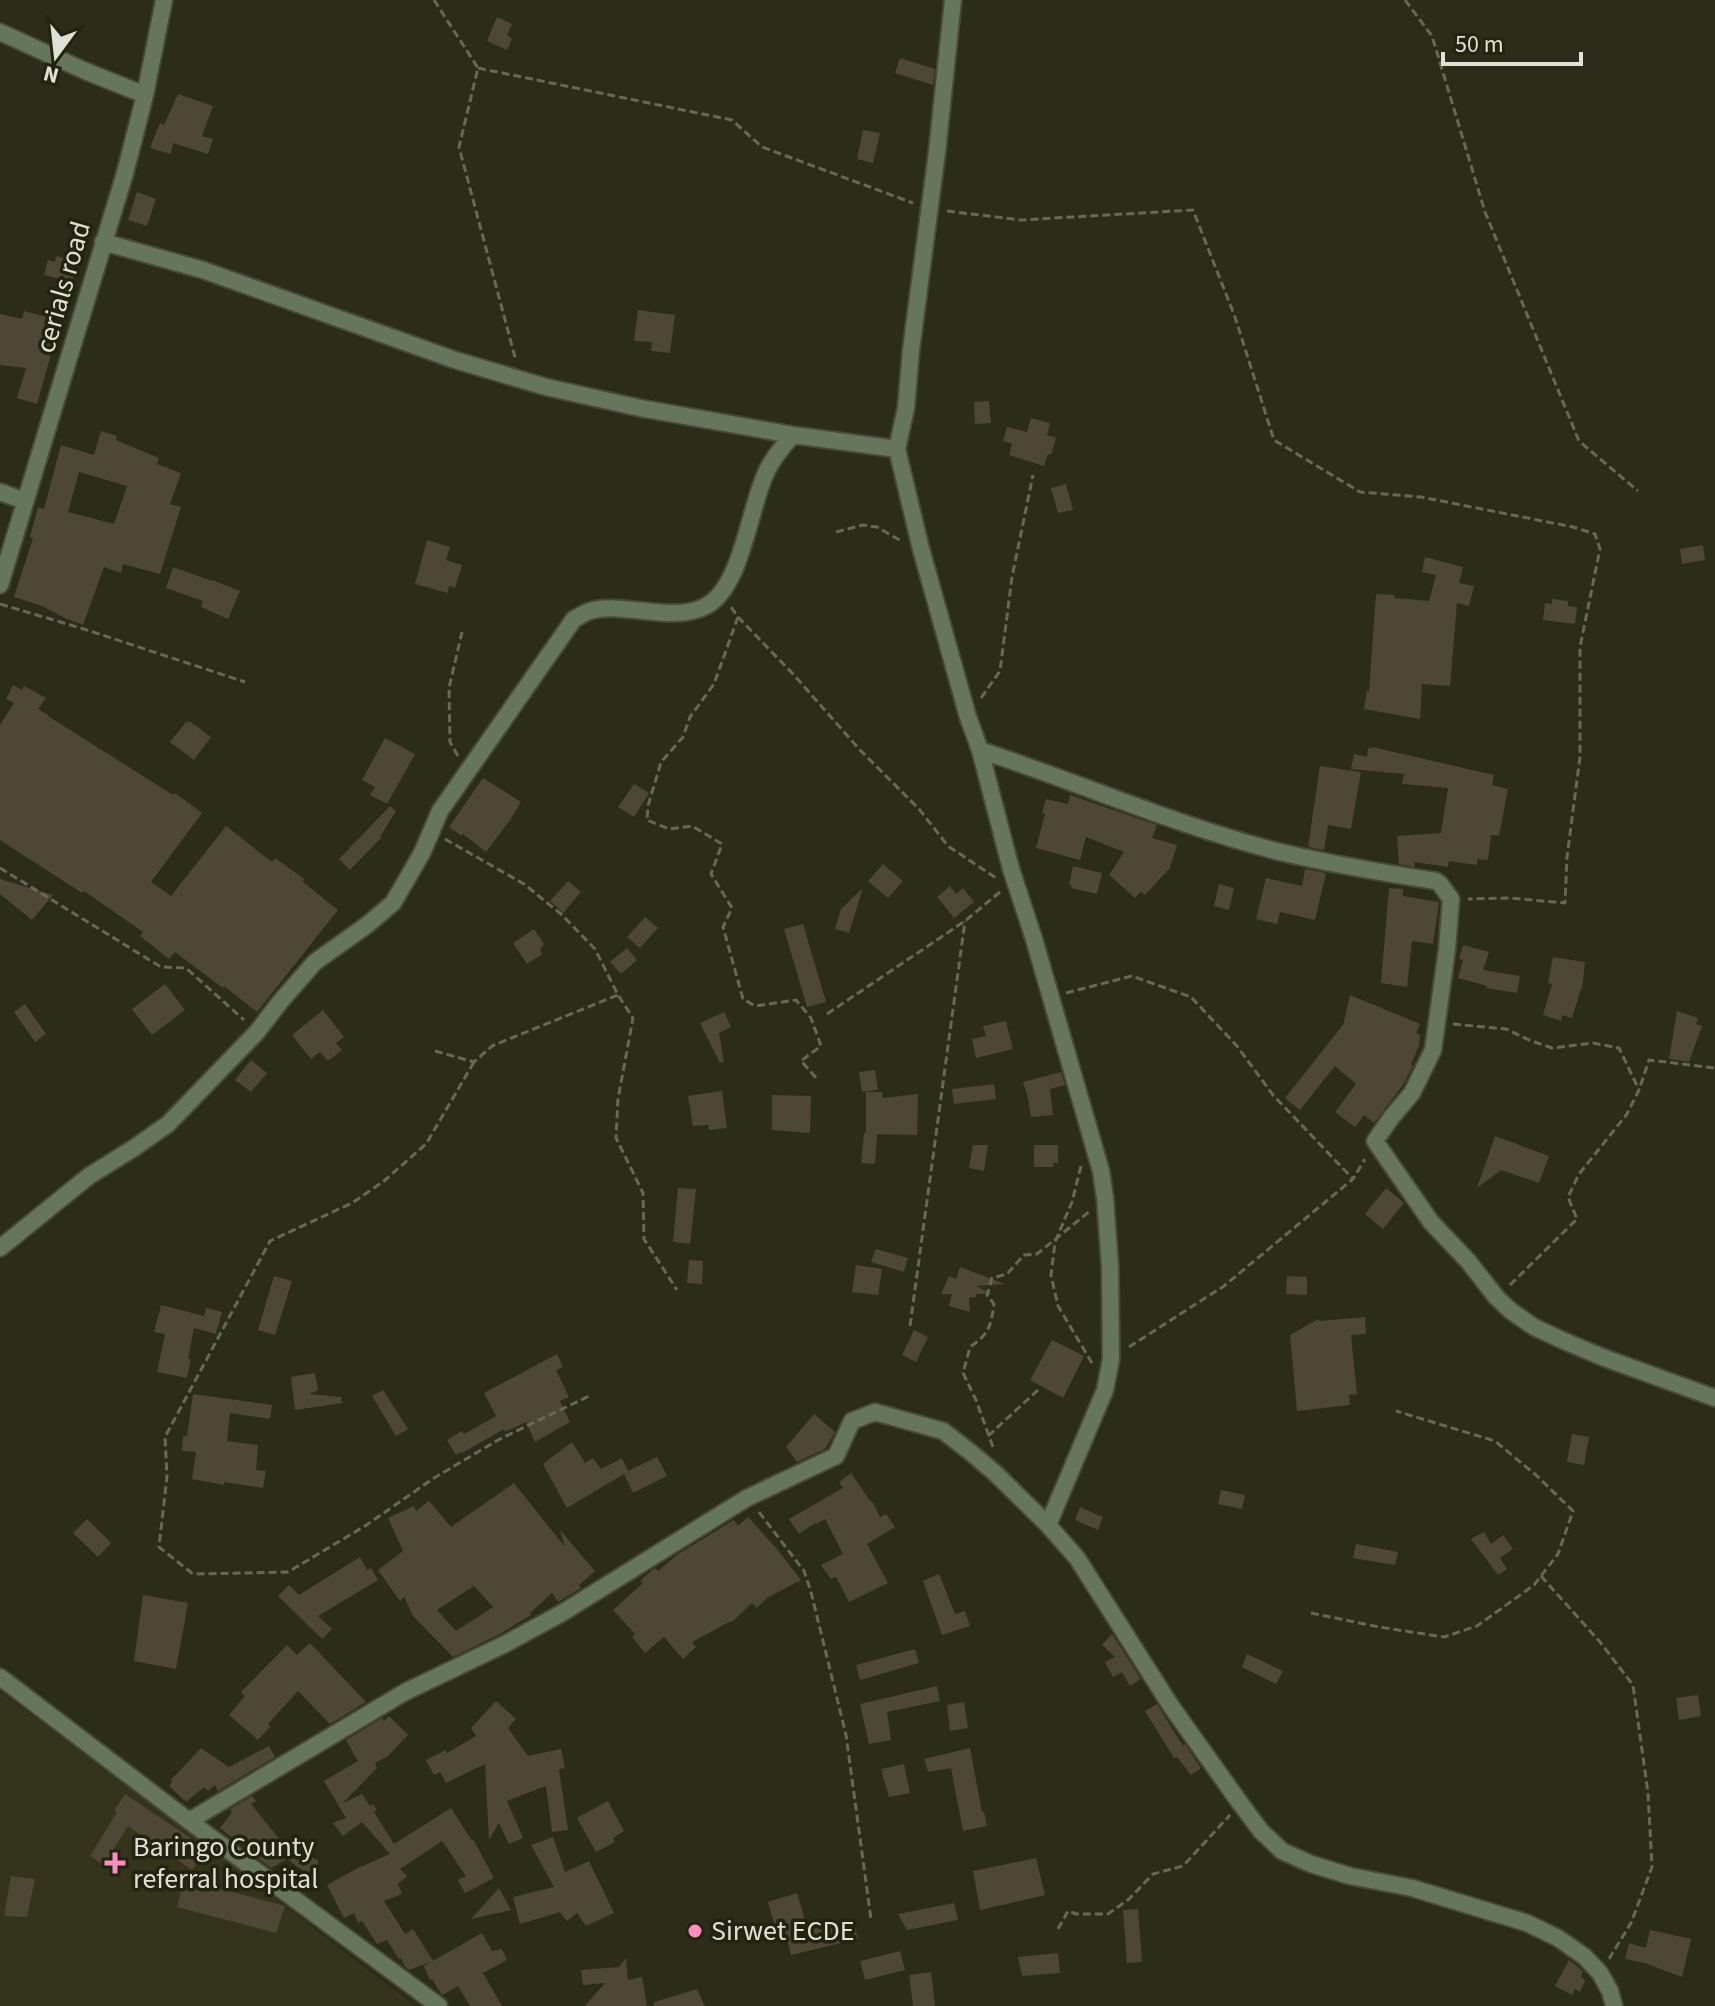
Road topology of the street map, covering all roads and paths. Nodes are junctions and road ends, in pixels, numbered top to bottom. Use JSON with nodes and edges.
{"nodes":[{"id":1,"x":164,"y":0,"type":"edge"},
{"id":2,"x":434,"y":0,"type":"edge"},
{"id":3,"x":953,"y":0,"type":"edge"},
{"id":4,"x":1405,"y":0,"type":"edge"},
{"id":5,"x":0,"y":32,"type":"edge"},
{"id":6,"x":478,"y":68,"type":"junction"},
{"id":7,"x":145,"y":95,"type":"junction"},
{"id":8,"x":928,"y":209,"type":"junction"},
{"id":9,"x":103,"y":242,"type":"junction"},
{"id":10,"x":521,"y":379,"type":"junction"},
{"id":11,"x":793,"y":435,"type":"junction"},
{"id":12,"x":897,"y":449,"type":"junction"},
{"id":13,"x":1033,"y":475,"type":"dead end"},
{"id":14,"x":1638,"y":491,"type":"dead end"},
{"id":15,"x":0,"y":492,"type":"edge"},
{"id":16,"x":25,"y":501,"type":"junction"},
{"id":17,"x":836,"y":532,"type":"dead end"},
{"id":18,"x":921,"y":549,"type":"junction"},
{"id":19,"x":0,"y":585,"type":"edge"},
{"id":20,"x":722,"y":594,"type":"junction"},
{"id":21,"x":0,"y":604,"type":"edge"},
{"id":22,"x":738,"y":617,"type":"junction"},
{"id":23,"x":462,"y":632,"type":"dead end"},
{"id":24,"x":245,"y":682,"type":"dead end"},
{"id":25,"x":968,"y":717,"type":"junction"},
{"id":26,"x":980,"y":750,"type":"junction"},
{"id":27,"x":469,"y":772,"type":"junction"},
{"id":28,"x":431,"y":831,"type":"junction"},
{"id":29,"x":0,"y":868,"type":"edge"},
{"id":30,"x":1004,"y":873,"type":"junction"},
{"id":31,"x":1451,"y":899,"type":"junction"},
{"id":32,"x":965,"y":921,"type":"junction"},
{"id":33,"x":618,"y":995,"type":"junction"},
{"id":34,"x":1051,"y":997,"type":"junction"},
{"id":35,"x":827,"y":1014,"type":"dead end"},
{"id":36,"x":1438,"y":1023,"type":"junction"},
{"id":37,"x":257,"y":1032,"type":"junction"},
{"id":38,"x":435,"y":1051,"type":"dead end"},
{"id":39,"x":474,"y":1062,"type":"junction"},
{"id":40,"x":1715,"y":1068,"type":"edge"},
{"id":41,"x":818,"y":1080,"type":"dead end"},
{"id":42,"x":1639,"y":1090,"type":"junction"},
{"id":43,"x":1091,"y":1136,"type":"junction"},
{"id":44,"x":1375,"y":1141,"type":"junction"},
{"id":45,"x":1353,"y":1179,"type":"junction"},
{"id":46,"x":1105,"y":1198,"type":"junction"},
{"id":47,"x":1058,"y":1235,"type":"junction"},
{"id":48,"x":0,"y":1248,"type":"edge"},
{"id":49,"x":677,"y":1290,"type":"dead end"},
{"id":50,"x":1497,"y":1298,"type":"junction"},
{"id":51,"x":910,"y":1326,"type":"dead end"},
{"id":52,"x":1111,"y":1359,"type":"junction"},
{"id":53,"x":1038,"y":1390,"type":"dead end"},
{"id":54,"x":1105,"y":1390,"type":"junction"},
{"id":55,"x":591,"y":1395,"type":"dead end"},
{"id":56,"x":1715,"y":1398,"type":"edge"},
{"id":57,"x":1396,"y":1411,"type":"dead end"},
{"id":58,"x":988,"y":1436,"type":"junction"},
{"id":59,"x":995,"y":1451,"type":"dead end"},
{"id":60,"x":747,"y":1498,"type":"junction"},
{"id":61,"x":1048,"y":1525,"type":"junction"},
{"id":62,"x":1541,"y":1576,"type":"junction"},
{"id":63,"x":1311,"y":1613,"type":"dead end"},
{"id":64,"x":0,"y":1677,"type":"edge"},
{"id":65,"x":1240,"y":1803,"type":"junction"},
{"id":66,"x":189,"y":1821,"type":"junction"},
{"id":67,"x":871,"y":1919,"type":"dead end"},
{"id":68,"x":1058,"y":1929,"type":"dead end"},
{"id":69,"x":1600,"y":1973,"type":"junction"},
{"id":70,"x":439,"y":2006,"type":"edge"},
{"id":71,"x":1614,"y":2006,"type":"edge"}],
"edges":[{"from":1,"to":7,"type":"street","name":"cerials road"},
{"from":2,"to":6,"type":"path"},
{"from":3,"to":8,"type":"street"},
{"from":4,"to":14,"type":"path"},
{"from":5,"to":7,"type":"street"},
{"from":6,"to":8,"type":"path"},
{"from":6,"to":10,"type":"path"},
{"from":7,"to":9,"type":"street","name":"cerials road"},
{"from":8,"to":12,"type":"street"},
{"from":8,"to":31,"type":"path"},
{"from":9,"to":10,"type":"street"},
{"from":9,"to":16,"type":"street","name":"cerials road"},
{"from":10,"to":11,"type":"street"},
{"from":11,"to":12,"type":"street"},
{"from":11,"to":20,"type":"street"},
{"from":12,"to":18,"type":"street"},
{"from":13,"to":25,"type":"path"},
{"from":15,"to":16,"type":"street"},
{"from":16,"to":19,"type":"street","name":"cerials road"},
{"from":17,"to":18,"type":"path"},
{"from":18,"to":25,"type":"street"},
{"from":20,"to":22,"type":"path"},
{"from":20,"to":27,"type":"street"},
{"from":21,"to":24,"type":"path"},
{"from":22,"to":30,"type":"path"},
{"from":22,"to":41,"type":"path"},
{"from":23,"to":27,"type":"path"},
{"from":25,"to":26,"type":"street"},
{"from":26,"to":30,"type":"street"},
{"from":26,"to":31,"type":"street"},
{"from":27,"to":28,"type":"street"},
{"from":28,"to":33,"type":"path"},
{"from":28,"to":37,"type":"street"},
{"from":29,"to":37,"type":"path"},
{"from":30,"to":32,"type":"path"},
{"from":30,"to":34,"type":"street"},
{"from":31,"to":36,"type":"street"},
{"from":32,"to":35,"type":"path"},
{"from":32,"to":51,"type":"path"},
{"from":33,"to":39,"type":"path"},
{"from":33,"to":49,"type":"path"},
{"from":34,"to":43,"type":"street"},
{"from":34,"to":45,"type":"path"},
{"from":36,"to":42,"type":"path"},
{"from":36,"to":44,"type":"street"},
{"from":37,"to":48,"type":"street"},
{"from":38,"to":39,"type":"path"},
{"from":39,"to":55,"type":"path"},
{"from":40,"to":42,"type":"path"},
{"from":42,"to":50,"type":"path"},
{"from":43,"to":46,"type":"street"},
{"from":43,"to":47,"type":"path"},
{"from":44,"to":45,"type":"path"},
{"from":44,"to":50,"type":"street"},
{"from":45,"to":52,"type":"path"},
{"from":46,"to":47,"type":"path"},
{"from":46,"to":52,"type":"street"},
{"from":47,"to":54,"type":"path"},
{"from":47,"to":58,"type":"path"},
{"from":50,"to":56,"type":"street"},
{"from":52,"to":54,"type":"street"},
{"from":53,"to":58,"type":"path"},
{"from":54,"to":61,"type":"street"},
{"from":57,"to":62,"type":"path"},
{"from":58,"to":59,"type":"path"},
{"from":60,"to":61,"type":"street"},
{"from":60,"to":66,"type":"street"},
{"from":60,"to":67,"type":"path"},
{"from":61,"to":65,"type":"street"},
{"from":62,"to":63,"type":"path"},
{"from":62,"to":69,"type":"path"},
{"from":64,"to":66,"type":"street"},
{"from":65,"to":68,"type":"path"},
{"from":65,"to":69,"type":"street"},
{"from":66,"to":70,"type":"street"},
{"from":69,"to":71,"type":"street"}]}
